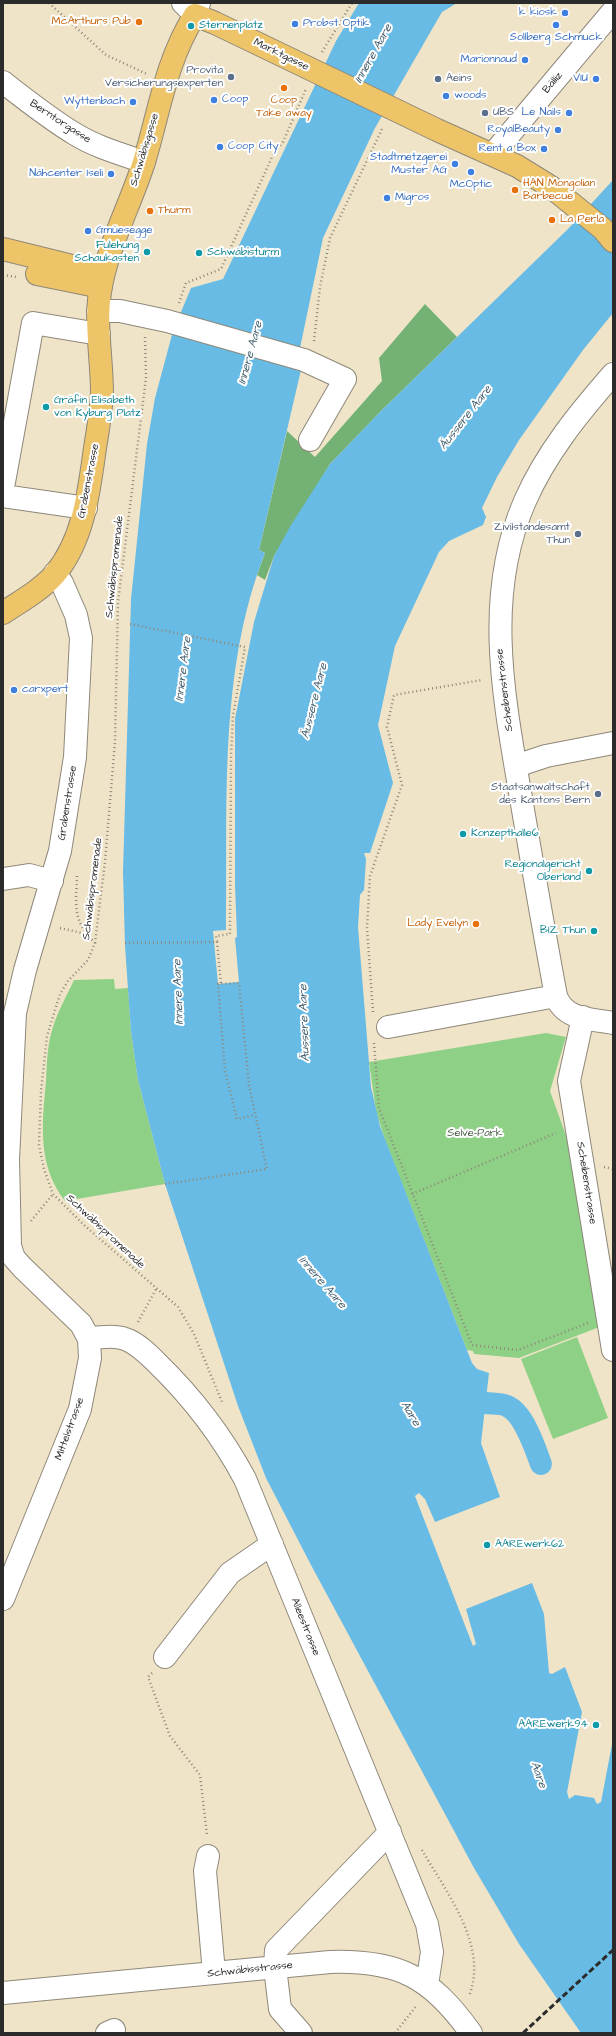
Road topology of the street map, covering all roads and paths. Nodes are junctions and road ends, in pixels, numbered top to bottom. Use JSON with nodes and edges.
{"nodes":[{"id":1,"x":49,"y":3,"type":"edge"},
{"id":2,"x":352,"y":3,"type":"edge"},
{"id":3,"x":192,"y":7,"type":"edge"},
{"id":4,"x":613,"y":11,"type":"edge"},
{"id":5,"x":316,"y":71,"type":"junction"},
{"id":6,"x":3,"y":82,"type":"edge"},
{"id":7,"x":165,"y":83,"type":"junction"},
{"id":8,"x":390,"y":107,"type":"junction"},
{"id":9,"x":493,"y":154,"type":"junction"},
{"id":10,"x":144,"y":162,"type":"junction"},
{"id":11,"x":610,"y":235,"type":"edge"},
{"id":12,"x":3,"y":249,"type":"edge"},
{"id":13,"x":3,"y":265,"type":"edge"},
{"id":14,"x":102,"y":279,"type":"junction"},
{"id":15,"x":98,"y":311,"type":"junction"},
{"id":16,"x":144,"y":315,"type":"junction"},
{"id":17,"x":171,"y":322,"type":"junction"},
{"id":18,"x":99,"y":334,"type":"junction"},
{"id":19,"x":309,"y":363,"type":"junction"},
{"id":20,"x":613,"y":374,"type":"edge"},
{"id":21,"x":310,"y":440,"type":"dead end"},
{"id":22,"x":3,"y":489,"type":"edge"},
{"id":23,"x":86,"y":508,"type":"junction"},
{"id":24,"x":55,"y":574,"type":"junction"},
{"id":25,"x":3,"y":613,"type":"edge"},
{"id":26,"x":130,"y":624,"type":"dead end"},
{"id":27,"x":613,"y":743,"type":"edge"},
{"id":28,"x":613,"y":756,"type":"edge"},
{"id":29,"x":516,"y":766,"type":"junction"},
{"id":30,"x":77,"y":870,"type":"dead end"},
{"id":31,"x":3,"y":879,"type":"edge"},
{"id":32,"x":52,"y":881,"type":"junction"},
{"id":33,"x":67,"y":930,"type":"dead end"},
{"id":34,"x":86,"y":935,"type":"junction"},
{"id":35,"x":216,"y":942,"type":"junction"},
{"id":36,"x":95,"y":943,"type":"junction"},
{"id":37,"x":125,"y":943,"type":"dead end"},
{"id":38,"x":221,"y":984,"type":"junction"},
{"id":39,"x":556,"y":996,"type":"junction"},
{"id":40,"x":9,"y":1015,"type":"edge"},
{"id":41,"x":583,"y":1017,"type":"junction"},
{"id":42,"x":613,"y":1023,"type":"edge"},
{"id":43,"x":388,"y":1026,"type":"dead end"},
{"id":44,"x":255,"y":1115,"type":"junction"},
{"id":45,"x":577,"y":1124,"type":"junction"},
{"id":46,"x":8,"y":1160,"type":"joint"},
{"id":47,"x":605,"y":1168,"type":"dead end"},
{"id":48,"x":613,"y":1169,"type":"edge"},
{"id":49,"x":165,"y":1184,"type":"dead end"},
{"id":50,"x":412,"y":1194,"type":"dead end"},
{"id":51,"x":156,"y":1289,"type":"junction"},
{"id":52,"x":88,"y":1339,"type":"junction"},
{"id":53,"x":125,"y":1339,"type":"junction"},
{"id":54,"x":613,"y":1350,"type":"edge"},
{"id":55,"x":224,"y":1405,"type":"dead end"},
{"id":56,"x":272,"y":1544,"type":"junction"},
{"id":57,"x":3,"y":1599,"type":"edge"},
{"id":58,"x":165,"y":1657,"type":"joint"},
{"id":59,"x":390,"y":1832,"type":"junction"},
{"id":60,"x":208,"y":1856,"type":"joint"},
{"id":61,"x":276,"y":1967,"type":"junction"},
{"id":62,"x":214,"y":1973,"type":"junction"},
{"id":63,"x":427,"y":1985,"type":"junction"},
{"id":64,"x":3,"y":1993,"type":"edge"},
{"id":65,"x":300,"y":2033,"type":"edge"},
{"id":66,"x":395,"y":2033,"type":"edge"},
{"id":67,"x":471,"y":2033,"type":"edge"}],
"edges":[{"from":1,"to":7,"type":"path"},
{"from":2,"to":5,"type":"path"},
{"from":3,"to":5,"type":"main road","name":"Marktgasse"},
{"from":3,"to":7,"type":"main road","name":"Schwäbisgasse"},
{"from":4,"to":9,"type":"street","name":"Bälliz"},
{"from":5,"to":8,"type":"main road","name":"Marktgasse"},
{"from":5,"to":17,"type":"path"},
{"from":6,"to":10,"type":"street","name":"Berntorgasse"},
{"from":7,"to":10,"type":"main road","name":"Schwäbisgasse"},
{"from":8,"to":9,"type":"main road"},
{"from":8,"to":19,"type":"path"},
{"from":9,"to":11,"type":"main road"},
{"from":10,"to":14,"type":"main road","name":"Schwäbisgasse"},
{"from":12,"to":14,"type":"main road"},
{"from":13,"to":14,"type":"main road"},
{"from":14,"to":15,"type":"main road","name":"Grabenstrasse"},
{"from":15,"to":16,"type":"street"},
{"from":15,"to":18,"type":"main road","name":"Grabenstrasse"},
{"from":16,"to":17,"type":"street"},
{"from":16,"to":36,"type":"path","name":"Schwäbispromenade"},
{"from":17,"to":19,"type":"street"},
{"from":18,"to":22,"type":"street"},
{"from":18,"to":23,"type":"main road","name":"Grabenstrasse"},
{"from":19,"to":21,"type":"street"},
{"from":20,"to":29,"type":"street","name":"Scheibenstrasse"},
{"from":22,"to":23,"type":"street"},
{"from":23,"to":24,"type":"main road","name":"Grabenstrasse"},
{"from":24,"to":25,"type":"main road"},
{"from":24,"to":32,"type":"street","name":"Grabenstrasse"},
{"from":26,"to":35,"type":"path"},
{"from":27,"to":29,"type":"street"},
{"from":28,"to":29,"type":"street"},
{"from":29,"to":39,"type":"street","name":"Scheibenstrasse"},
{"from":30,"to":34,"type":"path"},
{"from":31,"to":32,"type":"street"},
{"from":32,"to":40,"type":"street","name":"Grabenstrasse"},
{"from":33,"to":34,"type":"path"},
{"from":34,"to":36,"type":"path"},
{"from":35,"to":37,"type":"path"},
{"from":35,"to":38,"type":"path"},
{"from":36,"to":51,"type":"path","name":"Schwäbispromenade"},
{"from":38,"to":44,"type":"path"},
{"from":38,"to":44,"type":"path"},
{"from":39,"to":41,"type":"street","name":"Scheibenstrasse"},
{"from":39,"to":43,"type":"street"},
{"from":40,"to":46,"type":"street","name":"Grabenstrasse"},
{"from":41,"to":42,"type":"street","name":"Scheibenstrasse"},
{"from":41,"to":45,"type":"street","name":"Scheibenstrasse"},
{"from":44,"to":49,"type":"path"},
{"from":45,"to":50,"type":"path"},
{"from":45,"to":54,"type":"street","name":"Scheibenstrasse"},
{"from":46,"to":52,"type":"street","name":"Mittelstrasse"},
{"from":47,"to":48,"type":"path"},
{"from":51,"to":53,"type":"path"},
{"from":51,"to":55,"type":"path","name":"Schwäbispromenade"},
{"from":52,"to":53,"type":"street","name":"Alleestrasse"},
{"from":52,"to":57,"type":"street","name":"Mittelstrasse"},
{"from":53,"to":56,"type":"street","name":"Alleestrasse"},
{"from":56,"to":58,"type":"street"},
{"from":56,"to":59,"type":"street","name":"Alleestrasse"},
{"from":58,"to":60,"type":"path"},
{"from":59,"to":61,"type":"street"},
{"from":59,"to":63,"type":"street","name":"Alleestrasse"},
{"from":60,"to":62,"type":"street"},
{"from":61,"to":62,"type":"street","name":"Schwäbisstrasse"},
{"from":61,"to":63,"type":"street","name":"Schwäbisstrasse"},
{"from":61,"to":65,"type":"street"},
{"from":62,"to":64,"type":"street","name":"Schwäbisstrasse"},
{"from":63,"to":66,"type":"path"},
{"from":63,"to":67,"type":"street","name":"Schwäbisstrasse"}]}
